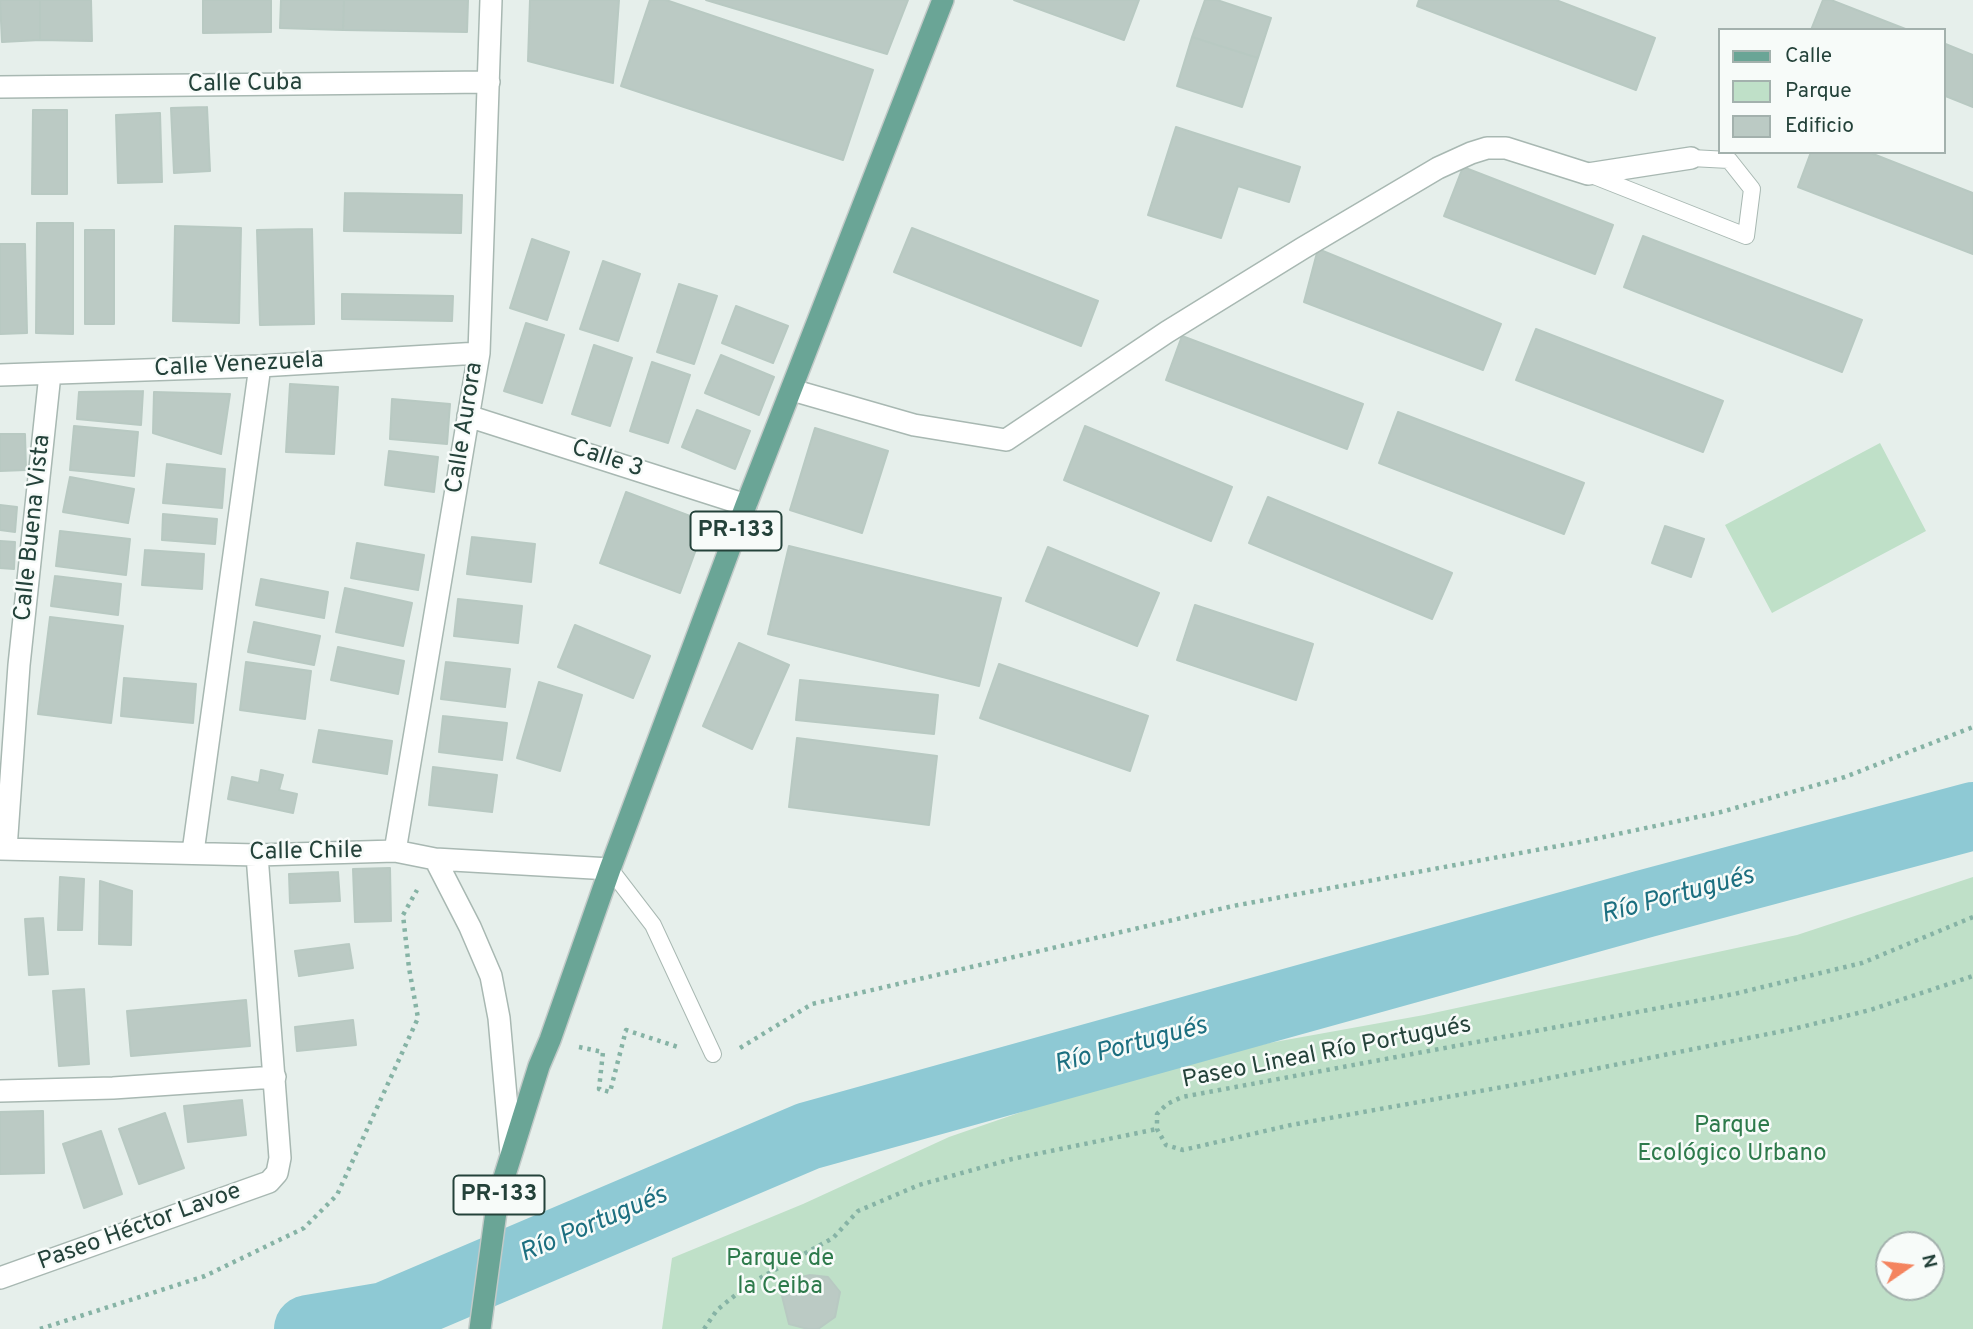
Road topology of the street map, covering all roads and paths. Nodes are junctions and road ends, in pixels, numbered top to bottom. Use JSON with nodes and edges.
{"nodes":[{"id":1,"x":491,"y":0,"type":"edge"},
{"id":2,"x":943,"y":0,"type":"edge"},
{"id":3,"x":489,"y":82,"type":"junction"},
{"id":4,"x":0,"y":87,"type":"edge"},
{"id":5,"x":1691,"y":158,"type":"joint"},
{"id":6,"x":1588,"y":174,"type":"junction"},
{"id":7,"x":479,"y":353,"type":"junction"},
{"id":8,"x":260,"y":366,"type":"junction"},
{"id":9,"x":50,"y":374,"type":"junction"},
{"id":10,"x":0,"y":375,"type":"edge"},
{"id":11,"x":792,"y":390,"type":"junction"},
{"id":12,"x":468,"y":415,"type":"junction"},
{"id":13,"x":746,"y":505,"type":"junction"},
{"id":14,"x":9,"y":665,"type":"edge"},
{"id":15,"x":1973,"y":727,"type":"edge"},
{"id":16,"x":3,"y":849,"type":"edge"},
{"id":17,"x":193,"y":852,"type":"junction"},
{"id":18,"x":396,"y":852,"type":"junction"},
{"id":19,"x":257,"y":855,"type":"junction"},
{"id":20,"x":435,"y":859,"type":"junction"},
{"id":21,"x":610,"y":869,"type":"junction"},
{"id":22,"x":1973,"y":917,"type":"edge"},
{"id":23,"x":1973,"y":976,"type":"edge"},
{"id":24,"x":550,"y":1040,"type":"junction"},
{"id":25,"x":713,"y":1054,"type":"junction"},
{"id":26,"x":275,"y":1077,"type":"junction"},
{"id":27,"x":0,"y":1091,"type":"edge"},
{"id":28,"x":1157,"y":1129,"type":"junction"},
{"id":29,"x":511,"y":1153,"type":"junction"},
{"id":30,"x":0,"y":1278,"type":"edge"},
{"id":31,"x":480,"y":1329,"type":"edge"},
{"id":32,"x":704,"y":1329,"type":"edge"}],
"edges":[{"from":1,"to":3,"type":"street","name":"Calle Aurora"},
{"from":2,"to":11,"type":"main road","number":"PR-133"},
{"from":3,"to":4,"type":"street","name":"Calle Cuba"},
{"from":3,"to":7,"type":"street","name":"Calle Aurora"},
{"from":5,"to":6,"type":"street"},
{"from":5,"to":6,"type":"lane"},
{"from":6,"to":11,"type":"street"},
{"from":7,"to":8,"type":"street","name":"Calle Venezuela"},
{"from":7,"to":12,"type":"street","name":"Calle Aurora"},
{"from":8,"to":9,"type":"street","name":"Calle Venezuela"},
{"from":8,"to":17,"type":"street"},
{"from":9,"to":10,"type":"street","name":"Calle Venezuela"},
{"from":9,"to":14,"type":"street","name":"Calle Buena Vista"},
{"from":11,"to":13,"type":"main road","number":"PR-133"},
{"from":12,"to":13,"type":"street","name":"Calle 3"},
{"from":12,"to":18,"type":"street","name":"Calle Aurora"},
{"from":13,"to":21,"type":"main road","number":"PR-133"},
{"from":14,"to":16,"type":"street","name":"Calle Buena Vista"},
{"from":15,"to":25,"type":"path"},
{"from":16,"to":17,"type":"street","name":"Calle Chile"},
{"from":17,"to":19,"type":"street","name":"Calle Chile"},
{"from":18,"to":19,"type":"street","name":"Calle Chile"},
{"from":18,"to":20,"type":"street","name":"Calle Chile"},
{"from":19,"to":26,"type":"street"},
{"from":20,"to":21,"type":"street","name":"Calle Chile"},
{"from":20,"to":29,"type":"street"},
{"from":21,"to":24,"type":"main road","number":"PR-133"},
{"from":21,"to":25,"type":"lane"},
{"from":22,"to":28,"type":"path","name":"Paseo Lineal Río Portugués"},
{"from":23,"to":28,"type":"path"},
{"from":24,"to":25,"type":"path"},
{"from":24,"to":29,"type":"main road","number":"PR-133"},
{"from":26,"to":27,"type":"street"},
{"from":26,"to":30,"type":"street","name":"Paseo Héctor Lavoe"},
{"from":28,"to":32,"type":"path"},
{"from":29,"to":31,"type":"main road","number":"PR-133"}]}
